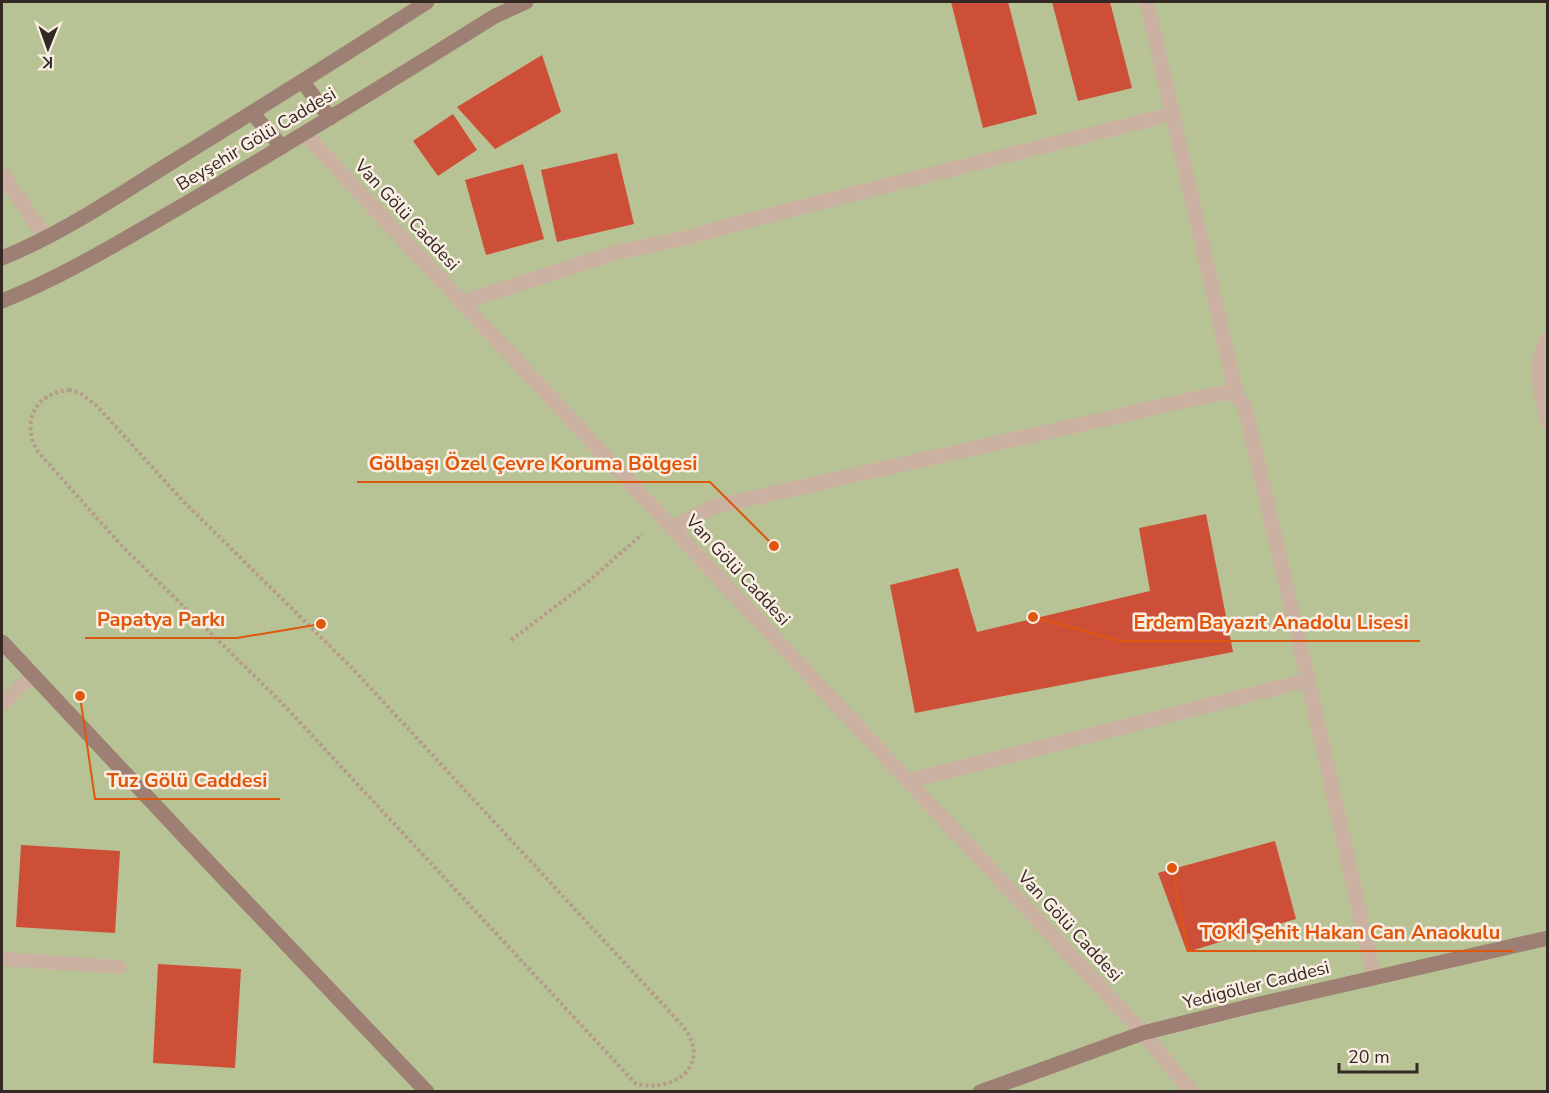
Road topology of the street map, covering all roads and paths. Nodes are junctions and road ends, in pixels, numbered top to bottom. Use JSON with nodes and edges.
{"nodes":[{"id":1,"x":427,"y":2,"type":"edge"},
{"id":2,"x":526,"y":2,"type":"edge"},
{"id":3,"x":1147,"y":2,"type":"edge"},
{"id":4,"x":302,"y":81,"type":"junction"},
{"id":5,"x":252,"y":113,"type":"junction"},
{"id":6,"x":1172,"y":114,"type":"junction"},
{"id":7,"x":330,"y":118,"type":"junction"},
{"id":8,"x":304,"y":134,"type":"junction"},
{"id":9,"x":282,"y":147,"type":"junction"},
{"id":10,"x":2,"y":174,"type":"edge"},
{"id":11,"x":46,"y":238,"type":"junction"},
{"id":12,"x":2,"y":258,"type":"edge"},
{"id":13,"x":2,"y":301,"type":"edge"},
{"id":14,"x":462,"y":302,"type":"junction"},
{"id":15,"x":1548,"y":339,"type":"edge"},
{"id":16,"x":1237,"y":397,"type":"junction"},
{"id":17,"x":1548,"y":423,"type":"edge"},
{"id":18,"x":672,"y":528,"type":"junction"},
{"id":19,"x":642,"y":534,"type":"dead end"},
{"id":20,"x":511,"y":640,"type":"dead end"},
{"id":21,"x":2,"y":642,"type":"edge"},
{"id":22,"x":33,"y":675,"type":"junction"},
{"id":23,"x":1308,"y":680,"type":"junction"},
{"id":24,"x":2,"y":704,"type":"edge"},
{"id":25,"x":908,"y":780,"type":"junction"},
{"id":26,"x":1548,"y":938,"type":"edge"},
{"id":27,"x":2,"y":959,"type":"edge"},
{"id":28,"x":120,"y":967,"type":"dead end"},
{"id":29,"x":1374,"y":977,"type":"junction"},
{"id":30,"x":1143,"y":1033,"type":"junction"},
{"id":31,"x":679,"y":1083,"type":"joint"},
{"id":32,"x":427,"y":1092,"type":"edge"},
{"id":33,"x":980,"y":1092,"type":"edge"},
{"id":34,"x":1191,"y":1092,"type":"edge"}],
"edges":[{"from":1,"to":4,"type":"main road"},
{"from":2,"to":7,"type":"main road","name":"Beyşehir Gölü Caddesi"},
{"from":3,"to":6,"type":"street"},
{"from":4,"to":5,"type":"main road"},
{"from":4,"to":7,"type":"main road"},
{"from":5,"to":9,"type":"main road"},
{"from":5,"to":11,"type":"main road"},
{"from":6,"to":14,"type":"street"},
{"from":6,"to":16,"type":"street"},
{"from":7,"to":8,"type":"main road","name":"Beyşehir Gölü Caddesi"},
{"from":8,"to":9,"type":"main road","name":"Beyşehir Gölü Caddesi"},
{"from":8,"to":14,"type":"street","name":"Van Gölü Caddesi"},
{"from":9,"to":13,"type":"main road","name":"Beyşehir Gölü Caddesi"},
{"from":10,"to":11,"type":"street"},
{"from":11,"to":12,"type":"main road"},
{"from":14,"to":18,"type":"street","name":"Van Gölü Caddesi"},
{"from":15,"to":17,"type":"street"},
{"from":16,"to":18,"type":"street"},
{"from":16,"to":23,"type":"street"},
{"from":18,"to":25,"type":"street","name":"Van Gölü Caddesi"},
{"from":19,"to":20,"type":"path"},
{"from":21,"to":22,"type":"main road"},
{"from":22,"to":24,"type":"lane"},
{"from":22,"to":32,"type":"main road"},
{"from":23,"to":25,"type":"street"},
{"from":23,"to":29,"type":"street"},
{"from":25,"to":30,"type":"street","name":"Van Gölü Caddesi"},
{"from":26,"to":29,"type":"main road","name":"Yedigöller Caddesi"},
{"from":27,"to":28,"type":"lane"},
{"from":29,"to":30,"type":"main road","name":"Yedigöller Caddesi"},
{"from":30,"to":33,"type":"main road","name":"Yedigöller Caddesi"},
{"from":30,"to":34,"type":"street","name":"Van Gölü Caddesi"},
{"from":31,"to":31,"type":"path"}]}
